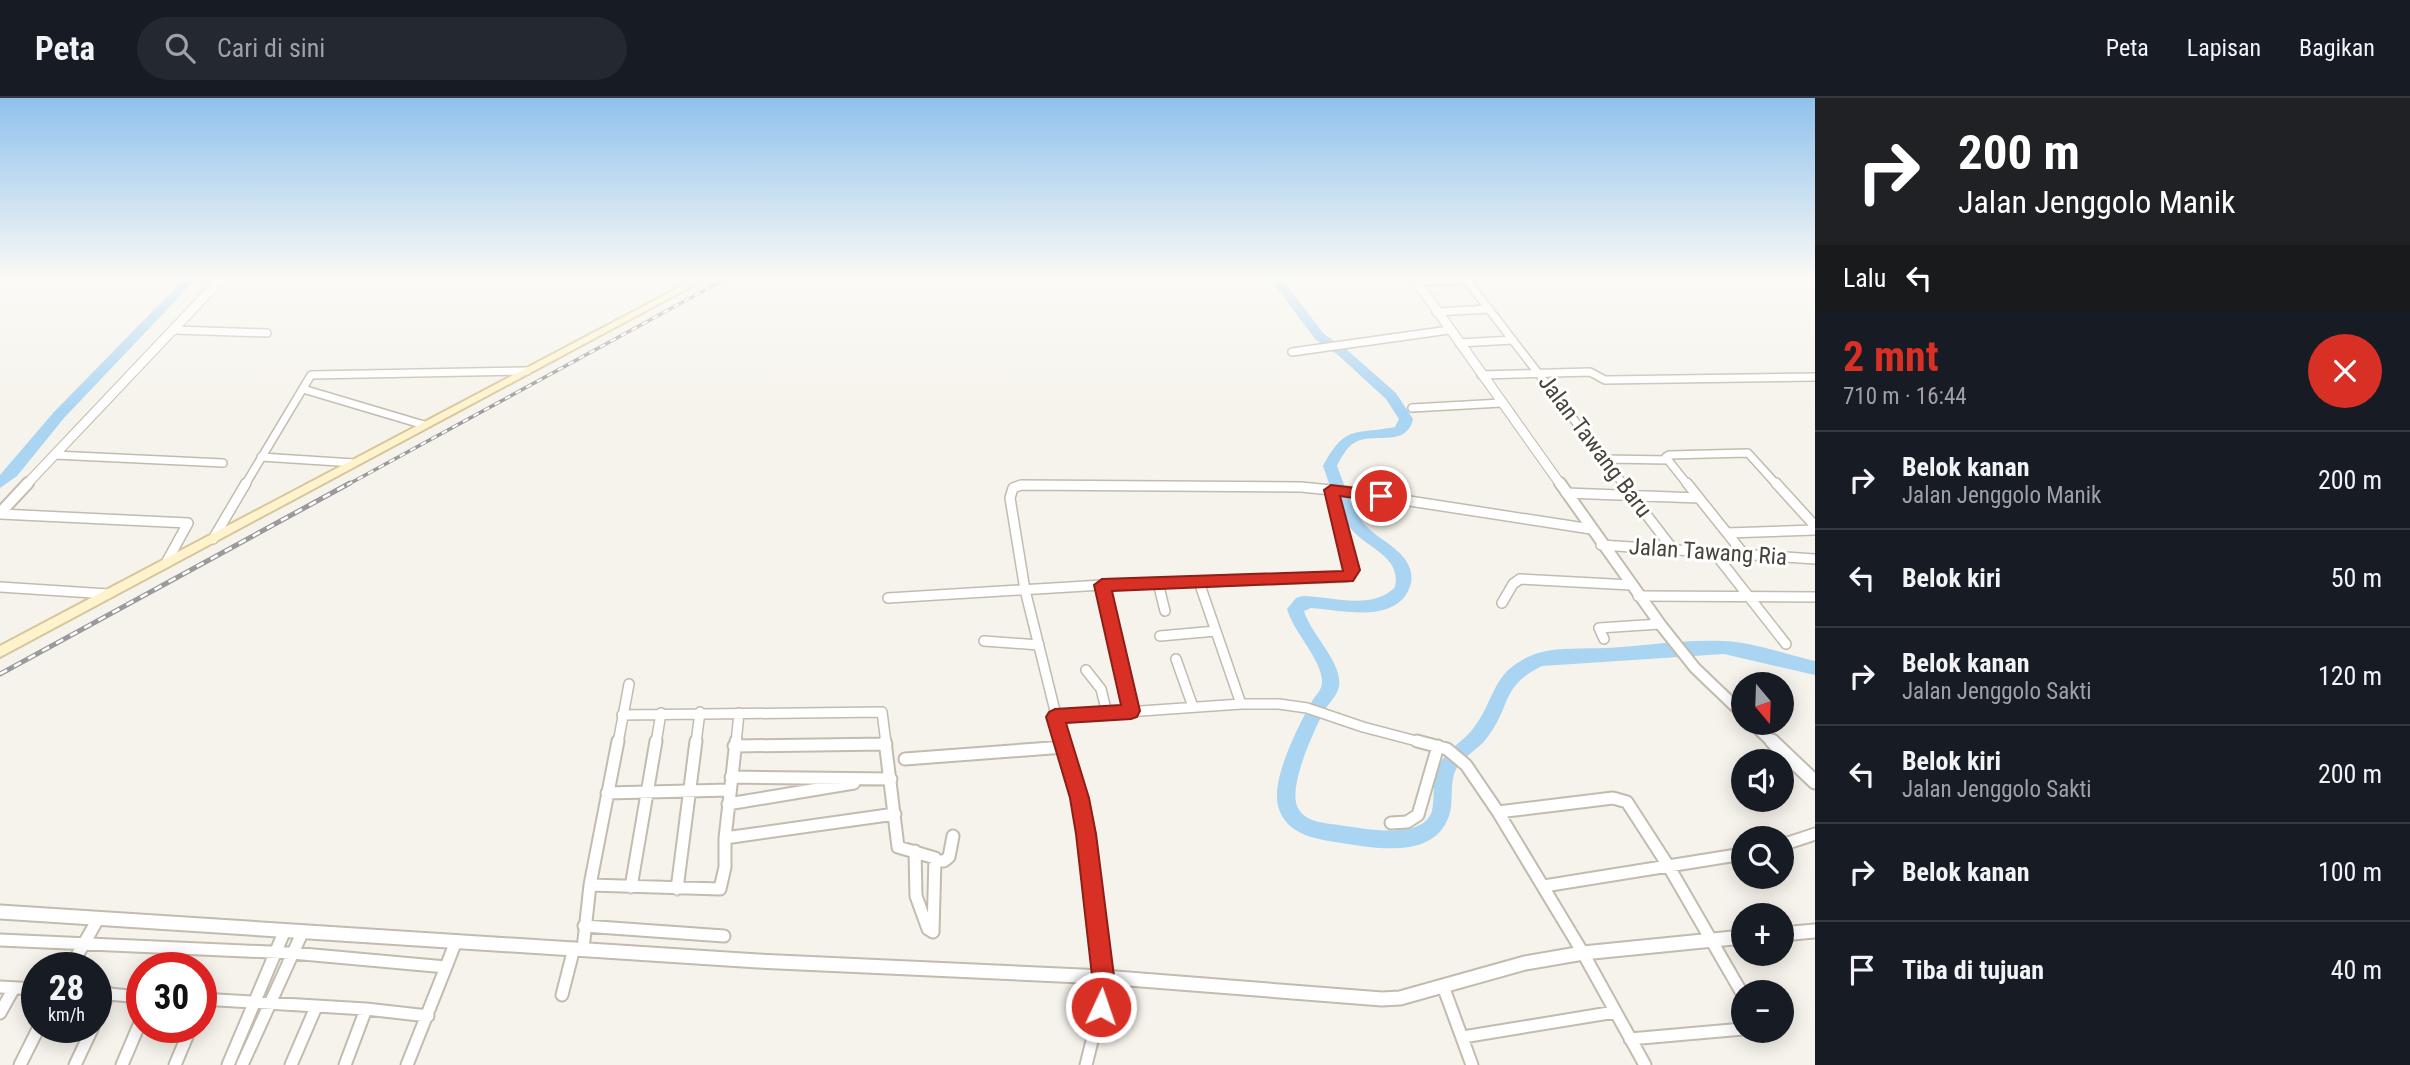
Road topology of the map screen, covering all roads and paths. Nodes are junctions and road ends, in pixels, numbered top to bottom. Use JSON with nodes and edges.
{"nodes":[{"id":1,"x":180,"y":323,"type":"edge"},
{"id":2,"x":617,"y":323,"type":"edge"},
{"id":3,"x":1444,"y":323,"type":"edge"},
{"id":4,"x":1500,"y":323,"type":"edge"},
{"id":5,"x":174,"y":330,"type":"junction"},
{"id":6,"x":1449,"y":330,"type":"junction"},
{"id":7,"x":267,"y":333,"type":"dead end"},
{"id":8,"x":1513,"y":340,"type":"junction"},
{"id":9,"x":1459,"y":343,"type":"junction"},
{"id":10,"x":1292,"y":352,"type":"dead end"},
{"id":11,"x":527,"y":372,"type":"junction"},
{"id":12,"x":1539,"y":373,"type":"junction"},
{"id":13,"x":1481,"y":375,"type":"junction"},
{"id":14,"x":1815,"y":377,"type":"edge"},
{"id":15,"x":303,"y":389,"type":"junction"},
{"id":16,"x":1501,"y":402,"type":"junction"},
{"id":17,"x":1412,"y":408,"type":"dead end"},
{"id":18,"x":424,"y":425,"type":"junction"},
{"id":19,"x":55,"y":455,"type":"junction"},
{"id":20,"x":261,"y":457,"type":"junction"},
{"id":21,"x":1606,"y":459,"type":"junction"},
{"id":22,"x":1668,"y":460,"type":"junction"},
{"id":23,"x":223,"y":463,"type":"dead end"},
{"id":24,"x":354,"y":463,"type":"junction"},
{"id":25,"x":1333,"y":491,"type":"junction"},
{"id":26,"x":1566,"y":493,"type":"junction"},
{"id":27,"x":1634,"y":496,"type":"junction"},
{"id":28,"x":1699,"y":498,"type":"junction"},
{"id":29,"x":0,"y":513,"type":"edge"},
{"id":30,"x":1815,"y":528,"type":"edge"},
{"id":31,"x":1591,"y":529,"type":"junction"},
{"id":32,"x":1727,"y":533,"type":"junction"},
{"id":33,"x":213,"y":538,"type":"junction"},
{"id":34,"x":1601,"y":545,"type":"junction"},
{"id":35,"x":1672,"y":548,"type":"junction"},
{"id":36,"x":1713,"y":551,"type":"junction"},
{"id":37,"x":1743,"y":553,"type":"junction"},
{"id":38,"x":1815,"y":559,"type":"edge"},
{"id":39,"x":166,"y":563,"type":"junction"},
{"id":40,"x":1199,"y":582,"type":"junction"},
{"id":41,"x":1158,"y":583,"type":"junction"},
{"id":42,"x":1102,"y":585,"type":"junction"},
{"id":43,"x":1631,"y":585,"type":"junction"},
{"id":44,"x":0,"y":587,"type":"edge"},
{"id":45,"x":1025,"y":590,"type":"junction"},
{"id":46,"x":108,"y":594,"type":"junction"},
{"id":47,"x":1638,"y":596,"type":"junction"},
{"id":48,"x":1749,"y":596,"type":"junction"},
{"id":49,"x":1815,"y":597,"type":"edge"},
{"id":50,"x":888,"y":598,"type":"dead end"},
{"id":51,"x":1502,"y":603,"type":"dead end"},
{"id":52,"x":1165,"y":611,"type":"dead end"},
{"id":53,"x":1660,"y":624,"type":"junction"},
{"id":54,"x":1216,"y":631,"type":"junction"},
{"id":55,"x":1160,"y":636,"type":"dead end"},
{"id":56,"x":1604,"y":639,"type":"dead end"},
{"id":57,"x":984,"y":641,"type":"dead end"},
{"id":58,"x":1786,"y":644,"type":"dead end"},
{"id":59,"x":1039,"y":645,"type":"junction"},
{"id":60,"x":0,"y":652,"type":"edge"},
{"id":61,"x":1176,"y":659,"type":"dead end"},
{"id":62,"x":1086,"y":670,"type":"dead end"},
{"id":63,"x":629,"y":684,"type":"dead end"},
{"id":64,"x":1731,"y":702,"type":"edge"},
{"id":65,"x":1241,"y":704,"type":"junction"},
{"id":66,"x":1194,"y":707,"type":"junction"},
{"id":67,"x":1131,"y":711,"type":"junction"},
{"id":68,"x":700,"y":712,"type":"junction"},
{"id":69,"x":739,"y":712,"type":"junction"},
{"id":70,"x":661,"y":713,"type":"junction"},
{"id":71,"x":1107,"y":713,"type":"junction"},
{"id":72,"x":622,"y":715,"type":"junction"},
{"id":73,"x":1055,"y":717,"type":"junction"},
{"id":74,"x":1765,"y":735,"type":"edge"},
{"id":75,"x":886,"y":744,"type":"junction"},
{"id":76,"x":734,"y":746,"type":"junction"},
{"id":77,"x":1064,"y":747,"type":"junction"},
{"id":78,"x":1443,"y":747,"type":"junction"},
{"id":79,"x":905,"y":759,"type":"dead end"},
{"id":80,"x":731,"y":777,"type":"junction"},
{"id":81,"x":891,"y":779,"type":"junction"},
{"id":82,"x":876,"y":780,"type":"junction"},
{"id":83,"x":1815,"y":782,"type":"edge"},
{"id":84,"x":730,"y":790,"type":"junction"},
{"id":85,"x":688,"y":791,"type":"junction"},
{"id":86,"x":647,"y":792,"type":"junction"},
{"id":87,"x":607,"y":793,"type":"junction"},
{"id":88,"x":728,"y":804,"type":"junction"},
{"id":89,"x":1498,"y":812,"type":"junction"},
{"id":90,"x":895,"y":814,"type":"junction"},
{"id":91,"x":1391,"y":823,"type":"dead end"},
{"id":92,"x":1815,"y":834,"type":"edge"},
{"id":93,"x":953,"y":836,"type":"dead end"},
{"id":94,"x":725,"y":838,"type":"junction"},
{"id":95,"x":1794,"y":841,"type":"edge"},
{"id":96,"x":915,"y":851,"type":"junction"},
{"id":97,"x":1731,"y":856,"type":"edge"},
{"id":98,"x":935,"y":861,"type":"junction"},
{"id":99,"x":1669,"y":867,"type":"junction"},
{"id":100,"x":590,"y":885,"type":"junction"},
{"id":101,"x":1544,"y":886,"type":"junction"},
{"id":102,"x":631,"y":887,"type":"junction"},
{"id":103,"x":677,"y":889,"type":"junction"},
{"id":104,"x":0,"y":912,"type":"edge"},
{"id":105,"x":99,"y":919,"type":"junction"},
{"id":106,"x":584,"y":926,"type":"junction"},
{"id":107,"x":285,"y":930,"type":"junction"},
{"id":108,"x":1815,"y":931,"type":"edge"},
{"id":109,"x":303,"y":932,"type":"junction"},
{"id":110,"x":1794,"y":933,"type":"edge"},
{"id":111,"x":724,"y":936,"type":"dead end"},
{"id":112,"x":1731,"y":938,"type":"edge"},
{"id":113,"x":0,"y":940,"type":"edge"},
{"id":114,"x":1712,"y":940,"type":"junction"},
{"id":115,"x":456,"y":941,"type":"junction"},
{"id":116,"x":84,"y":943,"type":"junction"},
{"id":117,"x":579,"y":949,"type":"junction"},
{"id":118,"x":79,"y":952,"type":"edge"},
{"id":119,"x":274,"y":953,"type":"junction"},
{"id":120,"x":1583,"y":953,"type":"junction"},
{"id":121,"x":292,"y":954,"type":"junction"},
{"id":122,"x":446,"y":971,"type":"junction"},
{"id":123,"x":1103,"y":976,"type":"junction"},
{"id":124,"x":1735,"y":980,"type":"edge"},
{"id":125,"x":1443,"y":986,"type":"junction"},
{"id":126,"x":0,"y":987,"type":"edge"},
{"id":127,"x":14,"y":988,"type":"junction"},
{"id":128,"x":21,"y":988,"type":"edge"},
{"id":129,"x":562,"y":995,"type":"dead end"},
{"id":130,"x":217,"y":1001,"type":"edge"},
{"id":131,"x":254,"y":1002,"type":"junction"},
{"id":132,"x":269,"y":1003,"type":"junction"},
{"id":133,"x":316,"y":1007,"type":"junction"},
{"id":134,"x":366,"y":1009,"type":"junction"},
{"id":135,"x":1615,"y":1012,"type":"junction"},
{"id":136,"x":0,"y":1013,"type":"edge"},
{"id":137,"x":428,"y":1016,"type":"junction"},
{"id":138,"x":1731,"y":1030,"type":"edge"},
{"id":139,"x":1463,"y":1037,"type":"junction"},
{"id":140,"x":1630,"y":1039,"type":"junction"},
{"id":141,"x":31,"y":1043,"type":"edge"},
{"id":142,"x":85,"y":1043,"type":"edge"},
{"id":143,"x":131,"y":1043,"type":"edge"},
{"id":144,"x":184,"y":1043,"type":"edge"},
{"id":145,"x":20,"y":1065,"type":"edge"},
{"id":146,"x":75,"y":1065,"type":"edge"},
{"id":147,"x":122,"y":1065,"type":"edge"},
{"id":148,"x":174,"y":1065,"type":"edge"},
{"id":149,"x":228,"y":1065,"type":"edge"},
{"id":150,"x":242,"y":1065,"type":"edge"},
{"id":151,"x":291,"y":1065,"type":"edge"},
{"id":152,"x":345,"y":1065,"type":"edge"},
{"id":153,"x":407,"y":1065,"type":"edge"},
{"id":154,"x":1086,"y":1065,"type":"edge"},
{"id":155,"x":1472,"y":1065,"type":"edge"},
{"id":156,"x":1645,"y":1065,"type":"edge"}],
"edges":[{"from":1,"to":5,"type":"street"},
{"from":2,"to":11,"type":"main road"},
{"from":3,"to":6,"type":"street"},
{"from":4,"to":8,"type":"street","name":"Jalan Tawang Baru"},
{"from":5,"to":7,"type":"street"},
{"from":5,"to":19,"type":"street"},
{"from":6,"to":9,"type":"street"},
{"from":6,"to":10,"type":"street"},
{"from":8,"to":9,"type":"street"},
{"from":8,"to":12,"type":"street","name":"Jalan Tawang Baru"},
{"from":9,"to":13,"type":"street"},
{"from":11,"to":15,"type":"street"},
{"from":11,"to":18,"type":"main road"},
{"from":12,"to":13,"type":"street"},
{"from":12,"to":14,"type":"street"},
{"from":12,"to":21,"type":"street","name":"Jalan Tawang Baru"},
{"from":13,"to":16,"type":"street"},
{"from":15,"to":18,"type":"street"},
{"from":15,"to":20,"type":"street"},
{"from":16,"to":17,"type":"street"},
{"from":16,"to":26,"type":"street"},
{"from":18,"to":24,"type":"main road"},
{"from":19,"to":23,"type":"street"},
{"from":19,"to":29,"type":"street"},
{"from":20,"to":24,"type":"street"},
{"from":20,"to":33,"type":"street"},
{"from":21,"to":22,"type":"street"},
{"from":21,"to":27,"type":"street","name":"Jalan Tawang Baru"},
{"from":22,"to":28,"type":"street"},
{"from":22,"to":30,"type":"street"},
{"from":24,"to":33,"type":"main road"},
{"from":25,"to":31,"type":"street"},
{"from":25,"to":40,"type":"street"},
{"from":25,"to":45,"type":"street"},
{"from":26,"to":27,"type":"street"},
{"from":26,"to":31,"type":"street"},
{"from":27,"to":28,"type":"street"},
{"from":27,"to":35,"type":"street","name":"Jalan Tawang Baru"},
{"from":28,"to":32,"type":"street"},
{"from":29,"to":39,"type":"street"},
{"from":30,"to":32,"type":"street"},
{"from":31,"to":34,"type":"street"},
{"from":32,"to":37,"type":"street"},
{"from":33,"to":39,"type":"main road"},
{"from":34,"to":35,"type":"street","name":"Jalan Tawang Ria"},
{"from":34,"to":43,"type":"street"},
{"from":35,"to":36,"type":"street","name":"Jalan Tawang Ria"},
{"from":36,"to":37,"type":"street","name":"Jalan Tawang Ria"},
{"from":36,"to":48,"type":"street"},
{"from":37,"to":38,"type":"street","name":"Jalan Tawang Ria"},
{"from":39,"to":46,"type":"main road"},
{"from":40,"to":41,"type":"street"},
{"from":40,"to":54,"type":"street"},
{"from":41,"to":42,"type":"street"},
{"from":41,"to":52,"type":"street"},
{"from":42,"to":45,"type":"street"},
{"from":42,"to":67,"type":"street"},
{"from":43,"to":47,"type":"street"},
{"from":43,"to":51,"type":"street"},
{"from":44,"to":46,"type":"street"},
{"from":45,"to":50,"type":"street"},
{"from":45,"to":59,"type":"street"},
{"from":46,"to":60,"type":"main road"},
{"from":47,"to":48,"type":"street"},
{"from":47,"to":53,"type":"street"},
{"from":48,"to":49,"type":"street"},
{"from":48,"to":58,"type":"street"},
{"from":53,"to":56,"type":"street"},
{"from":53,"to":64,"type":"street"},
{"from":54,"to":55,"type":"street"},
{"from":54,"to":65,"type":"street"},
{"from":57,"to":59,"type":"street"},
{"from":59,"to":73,"type":"street"},
{"from":61,"to":66,"type":"street"},
{"from":62,"to":71,"type":"street"},
{"from":63,"to":72,"type":"street"},
{"from":65,"to":66,"type":"street"},
{"from":65,"to":78,"type":"street"},
{"from":66,"to":67,"type":"street"},
{"from":67,"to":71,"type":"street"},
{"from":68,"to":69,"type":"street"},
{"from":68,"to":70,"type":"street"},
{"from":68,"to":85,"type":"street"},
{"from":69,"to":75,"type":"street"},
{"from":69,"to":76,"type":"street"},
{"from":70,"to":72,"type":"street"},
{"from":70,"to":86,"type":"street"},
{"from":71,"to":73,"type":"street"},
{"from":72,"to":87,"type":"street"},
{"from":73,"to":77,"type":"street"},
{"from":74,"to":83,"type":"street"},
{"from":75,"to":76,"type":"street"},
{"from":75,"to":81,"type":"street"},
{"from":76,"to":80,"type":"street"},
{"from":77,"to":79,"type":"street"},
{"from":77,"to":123,"type":"street"},
{"from":78,"to":89,"type":"street"},
{"from":78,"to":91,"type":"street"},
{"from":80,"to":82,"type":"street"},
{"from":80,"to":84,"type":"street"},
{"from":81,"to":82,"type":"street"},
{"from":81,"to":90,"type":"street"},
{"from":82,"to":88,"type":"street"},
{"from":84,"to":85,"type":"street"},
{"from":84,"to":88,"type":"street"},
{"from":85,"to":86,"type":"street"},
{"from":85,"to":103,"type":"street"},
{"from":86,"to":87,"type":"street"},
{"from":86,"to":102,"type":"street"},
{"from":87,"to":100,"type":"street"},
{"from":88,"to":94,"type":"street"},
{"from":89,"to":99,"type":"street"},
{"from":89,"to":101,"type":"street"},
{"from":90,"to":94,"type":"street"},
{"from":90,"to":96,"type":"street"},
{"from":92,"to":95,"type":"street"},
{"from":93,"to":98,"type":"street"},
{"from":94,"to":103,"type":"street"},
{"from":96,"to":98,"type":"street"},
{"from":96,"to":98,"type":"street"},
{"from":97,"to":99,"type":"street"},
{"from":99,"to":101,"type":"street"},
{"from":99,"to":114,"type":"street"},
{"from":100,"to":102,"type":"street"},
{"from":100,"to":106,"type":"street"},
{"from":101,"to":120,"type":"street"},
{"from":102,"to":103,"type":"street"},
{"from":104,"to":105,"type":"street"},
{"from":105,"to":107,"type":"street"},
{"from":105,"to":116,"type":"street"},
{"from":106,"to":111,"type":"street"},
{"from":106,"to":117,"type":"street"},
{"from":107,"to":109,"type":"street"},
{"from":107,"to":119,"type":"street"},
{"from":108,"to":110,"type":"street"},
{"from":109,"to":115,"type":"street"},
{"from":109,"to":121,"type":"street"},
{"from":112,"to":114,"type":"street"},
{"from":113,"to":116,"type":"street"},
{"from":114,"to":120,"type":"street"},
{"from":114,"to":124,"type":"street"},
{"from":115,"to":117,"type":"street"},
{"from":115,"to":122,"type":"street"},
{"from":116,"to":118,"type":"street"},
{"from":116,"to":119,"type":"street"},
{"from":117,"to":123,"type":"street"},
{"from":117,"to":129,"type":"street"},
{"from":119,"to":121,"type":"street"},
{"from":119,"to":131,"type":"street"},
{"from":120,"to":125,"type":"street"},
{"from":120,"to":135,"type":"street"},
{"from":121,"to":122,"type":"street"},
{"from":121,"to":132,"type":"street"},
{"from":122,"to":137,"type":"street"},
{"from":123,"to":125,"type":"street"},
{"from":123,"to":154,"type":"street"},
{"from":125,"to":139,"type":"street"},
{"from":126,"to":127,"type":"street"},
{"from":127,"to":128,"type":"street"},
{"from":127,"to":136,"type":"street"},
{"from":130,"to":131,"type":"street"},
{"from":131,"to":132,"type":"street"},
{"from":131,"to":149,"type":"street"},
{"from":132,"to":133,"type":"street"},
{"from":132,"to":150,"type":"street"},
{"from":133,"to":134,"type":"street"},
{"from":133,"to":151,"type":"street"},
{"from":134,"to":137,"type":"street"},
{"from":134,"to":152,"type":"street"},
{"from":135,"to":139,"type":"street"},
{"from":135,"to":140,"type":"street"},
{"from":137,"to":153,"type":"street"},
{"from":138,"to":140,"type":"street"},
{"from":139,"to":155,"type":"street"},
{"from":140,"to":156,"type":"street"},
{"from":141,"to":145,"type":"street"},
{"from":142,"to":146,"type":"street"},
{"from":143,"to":147,"type":"street"},
{"from":144,"to":148,"type":"street"}]}
